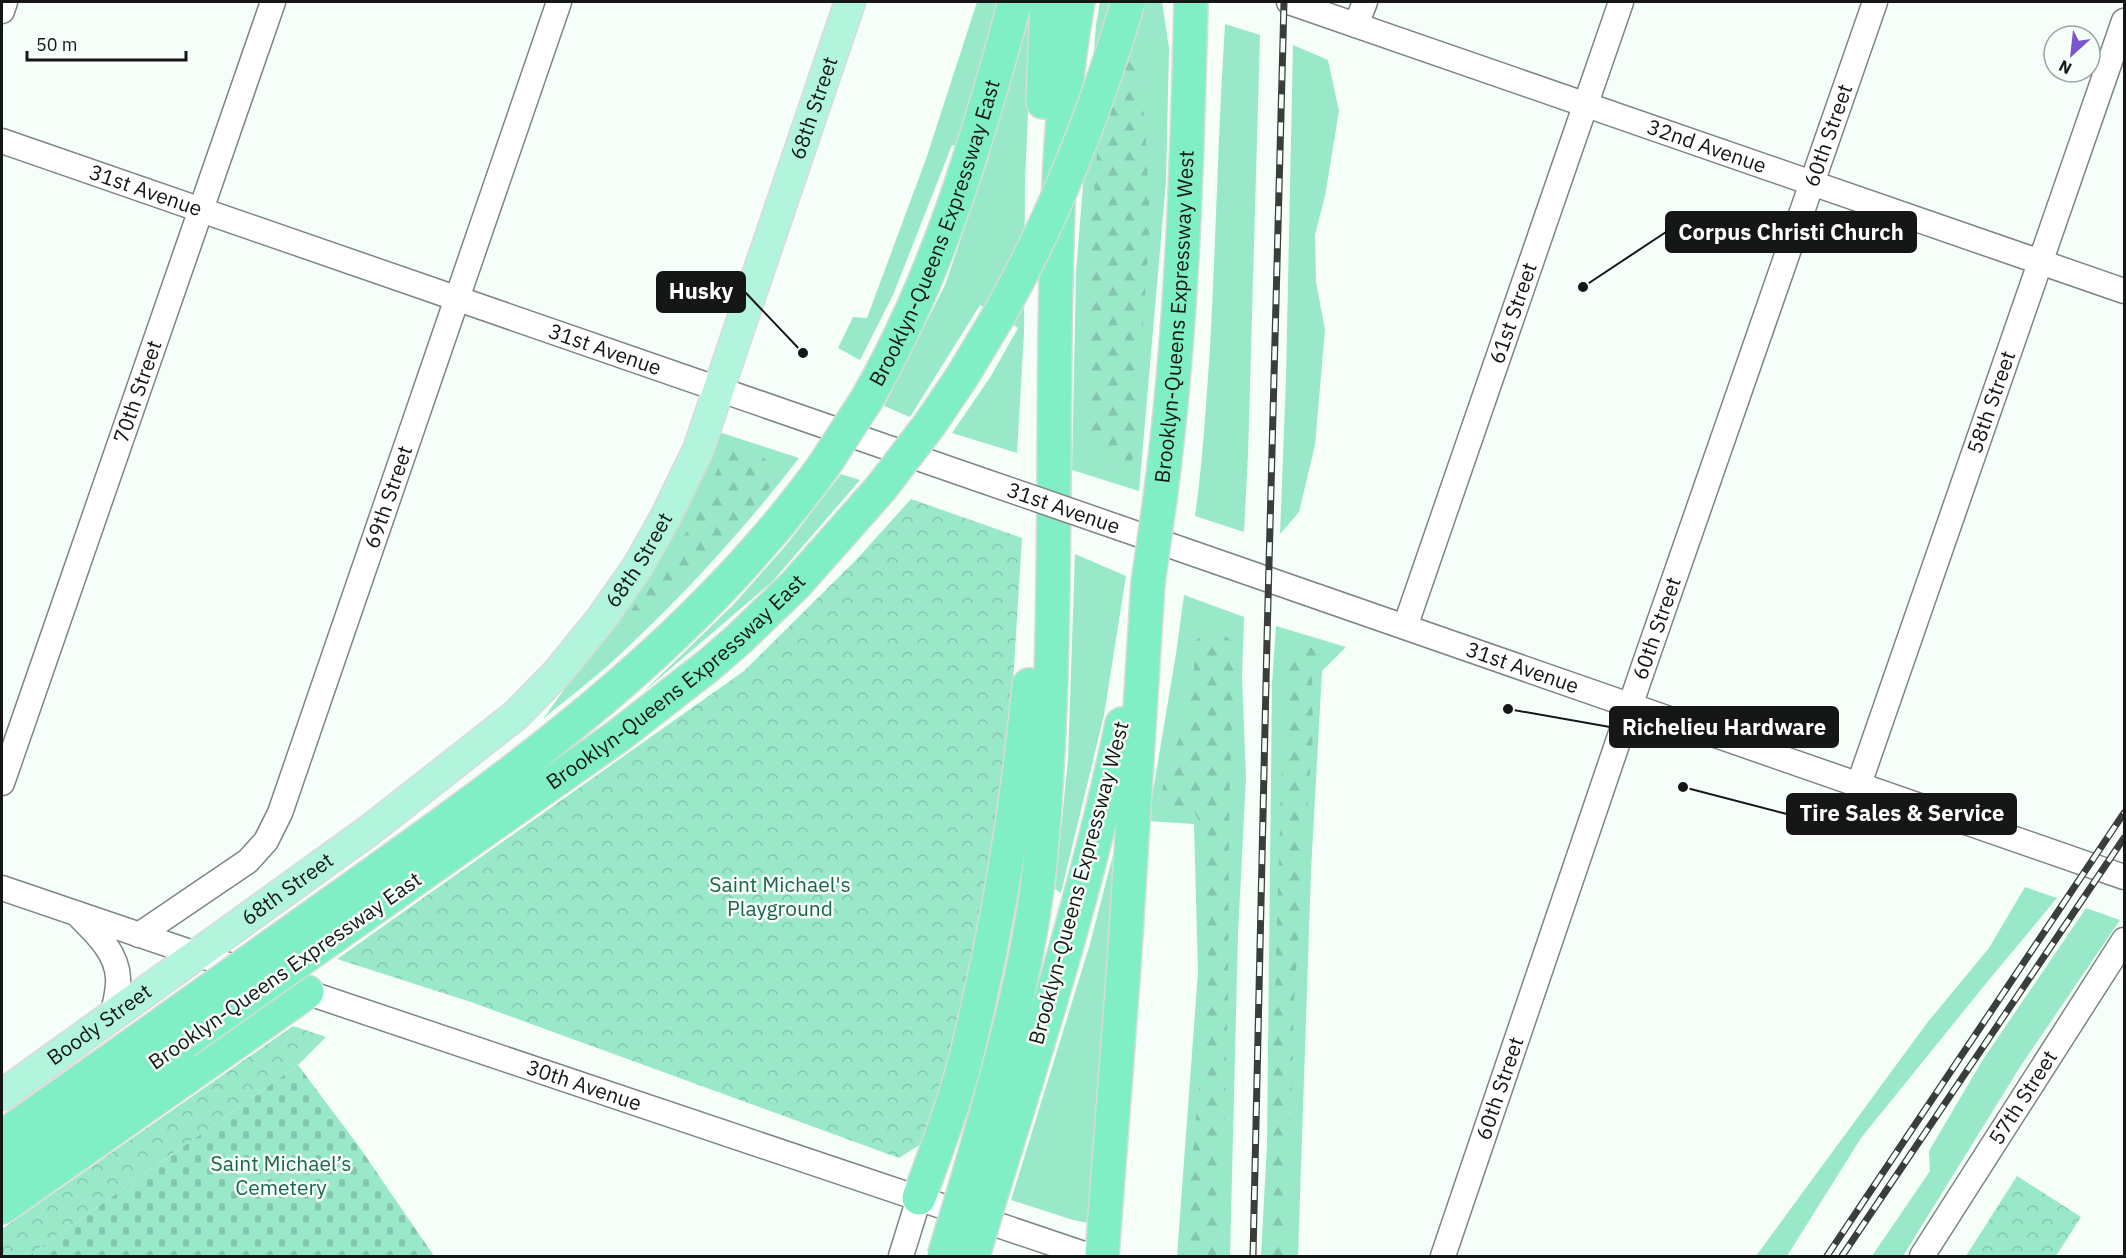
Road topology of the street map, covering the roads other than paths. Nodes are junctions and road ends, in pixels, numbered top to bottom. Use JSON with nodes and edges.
{"nodes":[{"id":1,"x":5,"y":2,"type":"edge"},
{"id":2,"x":273,"y":2,"type":"edge"},
{"id":3,"x":559,"y":2,"type":"edge"},
{"id":4,"x":850,"y":2,"type":"edge"},
{"id":5,"x":1015,"y":2,"type":"edge"},
{"id":6,"x":1047,"y":2,"type":"edge"},
{"id":7,"x":1128,"y":2,"type":"edge"},
{"id":8,"x":1191,"y":2,"type":"edge"},
{"id":9,"x":1213,"y":2,"type":"edge"},
{"id":10,"x":1289,"y":2,"type":"edge"},
{"id":11,"x":1365,"y":2,"type":"edge"},
{"id":12,"x":1621,"y":2,"type":"edge"},
{"id":13,"x":1875,"y":2,"type":"edge"},
{"id":14,"x":1076,"y":10,"type":"edge"},
{"id":15,"x":2,"y":11,"type":"edge"},
{"id":16,"x":2124,"y":21,"type":"edge"},
{"id":17,"x":1356,"y":25,"type":"junction"},
{"id":18,"x":1200,"y":37,"type":"junction"},
{"id":19,"x":1586,"y":104,"type":"junction"},
{"id":20,"x":2,"y":141,"type":"edge"},
{"id":21,"x":1812,"y":183,"type":"junction"},
{"id":22,"x":201,"y":209,"type":"junction"},
{"id":23,"x":2041,"y":262,"type":"junction"},
{"id":24,"x":1056,"y":275,"type":"junction"},
{"id":25,"x":2124,"y":291,"type":"edge"},
{"id":26,"x":458,"y":299,"type":"junction"},
{"id":27,"x":719,"y":389,"type":"junction"},
{"id":28,"x":1052,"y":562,"type":"junction"},
{"id":29,"x":1148,"y":583,"type":"junction"},
{"id":30,"x":1405,"y":627,"type":"junction"},
{"id":31,"x":1631,"y":705,"type":"junction"},
{"id":32,"x":2,"y":783,"type":"edge"},
{"id":33,"x":1859,"y":784,"type":"junction"},
{"id":34,"x":2124,"y":877,"type":"edge"},
{"id":35,"x":2,"y":888,"type":"edge"},
{"id":36,"x":77,"y":914,"type":"junction"},
{"id":37,"x":336,"y":917,"type":"junction"},
{"id":38,"x":139,"y":935,"type":"junction"},
{"id":39,"x":2124,"y":940,"type":"edge"},
{"id":40,"x":195,"y":954,"type":"junction"},
{"id":41,"x":307,"y":992,"type":"junction"},
{"id":42,"x":112,"y":1016,"type":"junction"},
{"id":43,"x":176,"y":1030,"type":"junction"},
{"id":44,"x":2,"y":1095,"type":"edge"},
{"id":45,"x":2,"y":1137,"type":"edge"},
{"id":46,"x":2,"y":1171,"type":"edge"},
{"id":47,"x":981,"y":1184,"type":"junction"},
{"id":48,"x":919,"y":1198,"type":"junction"},
{"id":49,"x":2,"y":1207,"type":"edge"},
{"id":50,"x":901,"y":1257,"type":"edge"},
{"id":51,"x":944,"y":1257,"type":"edge"},
{"id":52,"x":973,"y":1257,"type":"edge"},
{"id":53,"x":1090,"y":1257,"type":"edge"},
{"id":54,"x":1102,"y":1257,"type":"edge"},
{"id":55,"x":1443,"y":1257,"type":"edge"},
{"id":56,"x":1922,"y":1257,"type":"edge"}],
"edges":[{"from":1,"to":15,"type":"street"},
{"from":2,"to":22,"type":"street","name":"70th Street"},
{"from":3,"to":26,"type":"street","name":"69th Street"},
{"from":4,"to":27,"type":"main road","name":"68th Street"},
{"from":5,"to":37,"type":"highway","name":"Brooklyn-Queens Expressway East","bridge":true},
{"from":6,"to":24,"type":"highway"},
{"from":7,"to":37,"type":"highway","name":"Brooklyn-Queens Expressway East","bridge":true},
{"from":8,"to":18,"type":"highway","name":"Brooklyn-Queens Expressway West"},
{"from":9,"to":18,"type":"highway"},
{"from":10,"to":17,"type":"street","name":"32nd Avenue"},
{"from":11,"to":17,"type":"street"},
{"from":12,"to":19,"type":"street","name":"61st Street"},
{"from":13,"to":21,"type":"street","name":"60th Street"},
{"from":14,"to":24,"type":"highway","name":"Brooklyn-Queens Expressway West"},
{"from":16,"to":23,"type":"street","name":"58th Street"},
{"from":17,"to":19,"type":"street","name":"32nd Avenue"},
{"from":18,"to":29,"type":"highway","name":"Brooklyn-Queens Expressway West","bridge":true},
{"from":19,"to":21,"type":"street","name":"32nd Avenue"},
{"from":19,"to":30,"type":"street","name":"61st Street"},
{"from":20,"to":22,"type":"street","name":"31st Avenue"},
{"from":21,"to":23,"type":"street","name":"32nd Avenue"},
{"from":21,"to":31,"type":"street","name":"60th Street"},
{"from":22,"to":26,"type":"street","name":"31st Avenue"},
{"from":22,"to":32,"type":"street","name":"70th Street"},
{"from":23,"to":25,"type":"street","name":"32nd Avenue"},
{"from":23,"to":33,"type":"street","name":"58th Street"},
{"from":24,"to":28,"type":"highway","name":"Brooklyn-Queens Expressway West"},
{"from":26,"to":27,"type":"street","name":"31st Avenue"},
{"from":26,"to":38,"type":"street","name":"69th Street"},
{"from":27,"to":30,"type":"street","name":"31st Avenue","bridge":true},
{"from":27,"to":40,"type":"main road","name":"68th Street"},
{"from":28,"to":47,"type":"highway","name":"Brooklyn-Queens Expressway West"},
{"from":28,"to":48,"type":"highway"},
{"from":29,"to":47,"type":"highway","name":"Brooklyn-Queens Expressway West"},
{"from":29,"to":54,"type":"highway"},
{"from":30,"to":31,"type":"street","name":"31st Avenue"},
{"from":31,"to":33,"type":"street","name":"31st Avenue"},
{"from":31,"to":55,"type":"street","name":"60th Street"},
{"from":33,"to":34,"type":"street","name":"31st Avenue"},
{"from":35,"to":36,"type":"street","name":"30th Avenue"},
{"from":36,"to":38,"type":"street","name":"30th Avenue"},
{"from":36,"to":42,"type":"street","name":"30th Avenue"},
{"from":37,"to":43,"type":"highway","name":"Brooklyn-Queens Expressway East","bridge":true},
{"from":38,"to":40,"type":"street","name":"30th Avenue"},
{"from":39,"to":56,"type":"street","name":"57th Street"},
{"from":40,"to":41,"type":"street","name":"30th Avenue"},
{"from":40,"to":42,"type":"main road","name":"Boody Street"},
{"from":41,"to":48,"type":"street","name":"30th Avenue"},
{"from":41,"to":49,"type":"highway"},
{"from":42,"to":44,"type":"main road","name":"Boody Street"},
{"from":43,"to":45,"type":"highway","name":"Brooklyn-Queens Expressway East"},
{"from":43,"to":46,"type":"highway","name":"Brooklyn-Queens Expressway East"},
{"from":47,"to":51,"type":"highway","name":"Brooklyn-Queens Expressway West","bridge":true},
{"from":47,"to":52,"type":"highway","name":"Brooklyn-Queens Expressway West","bridge":true},
{"from":48,"to":50,"type":"street"},
{"from":48,"to":53,"type":"street","name":"30th Avenue"}]}
